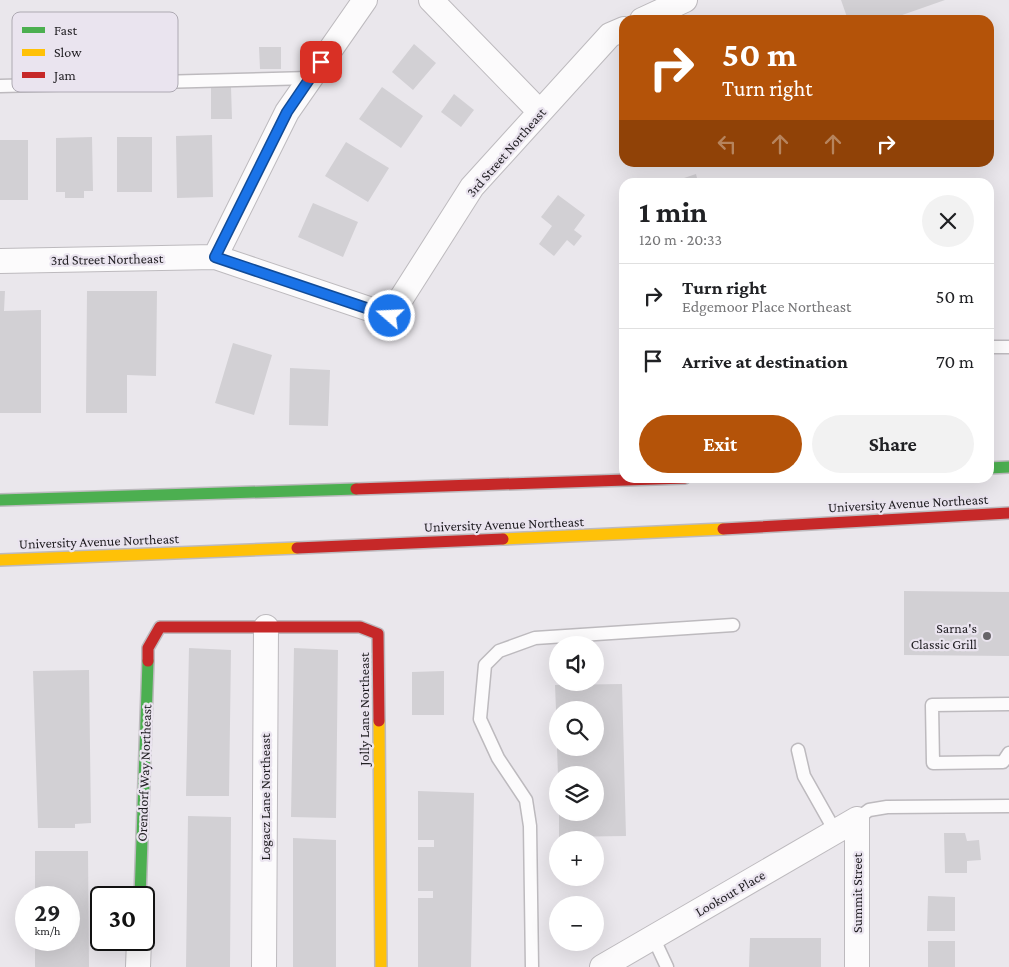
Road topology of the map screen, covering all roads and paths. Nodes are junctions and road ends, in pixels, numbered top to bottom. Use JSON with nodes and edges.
{"nodes":[{"id":1,"x":365,"y":0,"type":"edge"},
{"id":2,"x":431,"y":0,"type":"edge"},
{"id":3,"x":685,"y":0,"type":"edge"},
{"id":4,"x":653,"y":15,"type":"edge"},
{"id":5,"x":619,"y":31,"type":"edge"},
{"id":6,"x":310,"y":78,"type":"junction"},
{"id":7,"x":178,"y":81,"type":"edge"},
{"id":8,"x":540,"y":112,"type":"junction"},
{"id":9,"x":215,"y":257,"type":"junction"},
{"id":10,"x":0,"y":261,"type":"edge"},
{"id":11,"x":994,"y":347,"type":"edge"},
{"id":12,"x":1009,"y":347,"type":"edge"},
{"id":13,"x":1009,"y":467,"type":"edge"},
{"id":14,"x":994,"y":468,"type":"edge"},
{"id":15,"x":619,"y":480,"type":"edge"},
{"id":16,"x":0,"y":500,"type":"edge"},
{"id":17,"x":1009,"y":513,"type":"edge"},
{"id":18,"x":0,"y":560,"type":"edge"},
{"id":19,"x":732,"y":625,"type":"dead end"},
{"id":20,"x":266,"y":628,"type":"junction"},
{"id":21,"x":148,"y":648,"type":"joint"},
{"id":22,"x":1009,"y":704,"type":"edge"},
{"id":23,"x":798,"y":750,"type":"dead end"},
{"id":24,"x":1009,"y":753,"type":"edge"},
{"id":25,"x":1009,"y":806,"type":"edge"},
{"id":26,"x":857,"y":819,"type":"junction"},
{"id":27,"x":836,"y":831,"type":"junction"},
{"id":28,"x":140,"y":886,"type":"edge"},
{"id":29,"x":653,"y":937,"type":"junction"},
{"id":30,"x":139,"y":951,"type":"edge"},
{"id":31,"x":138,"y":967,"type":"edge"},
{"id":32,"x":264,"y":967,"type":"edge"},
{"id":33,"x":381,"y":967,"type":"edge"},
{"id":34,"x":532,"y":967,"type":"edge"},
{"id":35,"x":602,"y":967,"type":"edge"},
{"id":36,"x":666,"y":967,"type":"edge"},
{"id":37,"x":857,"y":967,"type":"edge"}],
"edges":[{"from":1,"to":6,"type":"street"},
{"from":2,"to":8,"type":"street"},
{"from":3,"to":4,"type":"street"},
{"from":5,"to":8,"type":"street","name":"3rd Street Northeast"},
{"from":6,"to":7,"type":"lane"},
{"from":6,"to":9,"type":"street"},
{"from":8,"to":9,"type":"street","name":"3rd Street Northeast"},
{"from":9,"to":10,"type":"street","name":"3rd Street Northeast"},
{"from":11,"to":12,"type":"lane"},
{"from":13,"to":14,"type":"main road"},
{"from":15,"to":16,"type":"main road"},
{"from":17,"to":18,"type":"main road","name":"University Avenue Northeast"},
{"from":19,"to":34,"type":"lane"},
{"from":20,"to":21,"type":"main road","name":"Jolly Lane Northeast"},
{"from":20,"to":32,"type":"street","name":"Logacz Lane Northeast"},
{"from":20,"to":33,"type":"main road","name":"Jolly Lane Northeast"},
{"from":21,"to":28,"type":"main road","name":"Orendorf Way Northeast"},
{"from":22,"to":24,"type":"lane"},
{"from":23,"to":27,"type":"lane"},
{"from":25,"to":26,"type":"lane"},
{"from":26,"to":27,"type":"street","name":"Lookout Place"},
{"from":26,"to":37,"type":"street","name":"Summit Street"},
{"from":27,"to":29,"type":"street","name":"Lookout Place"},
{"from":29,"to":35,"type":"street","name":"Lookout Place"},
{"from":29,"to":36,"type":"lane"},
{"from":30,"to":31,"type":"street"}]}
